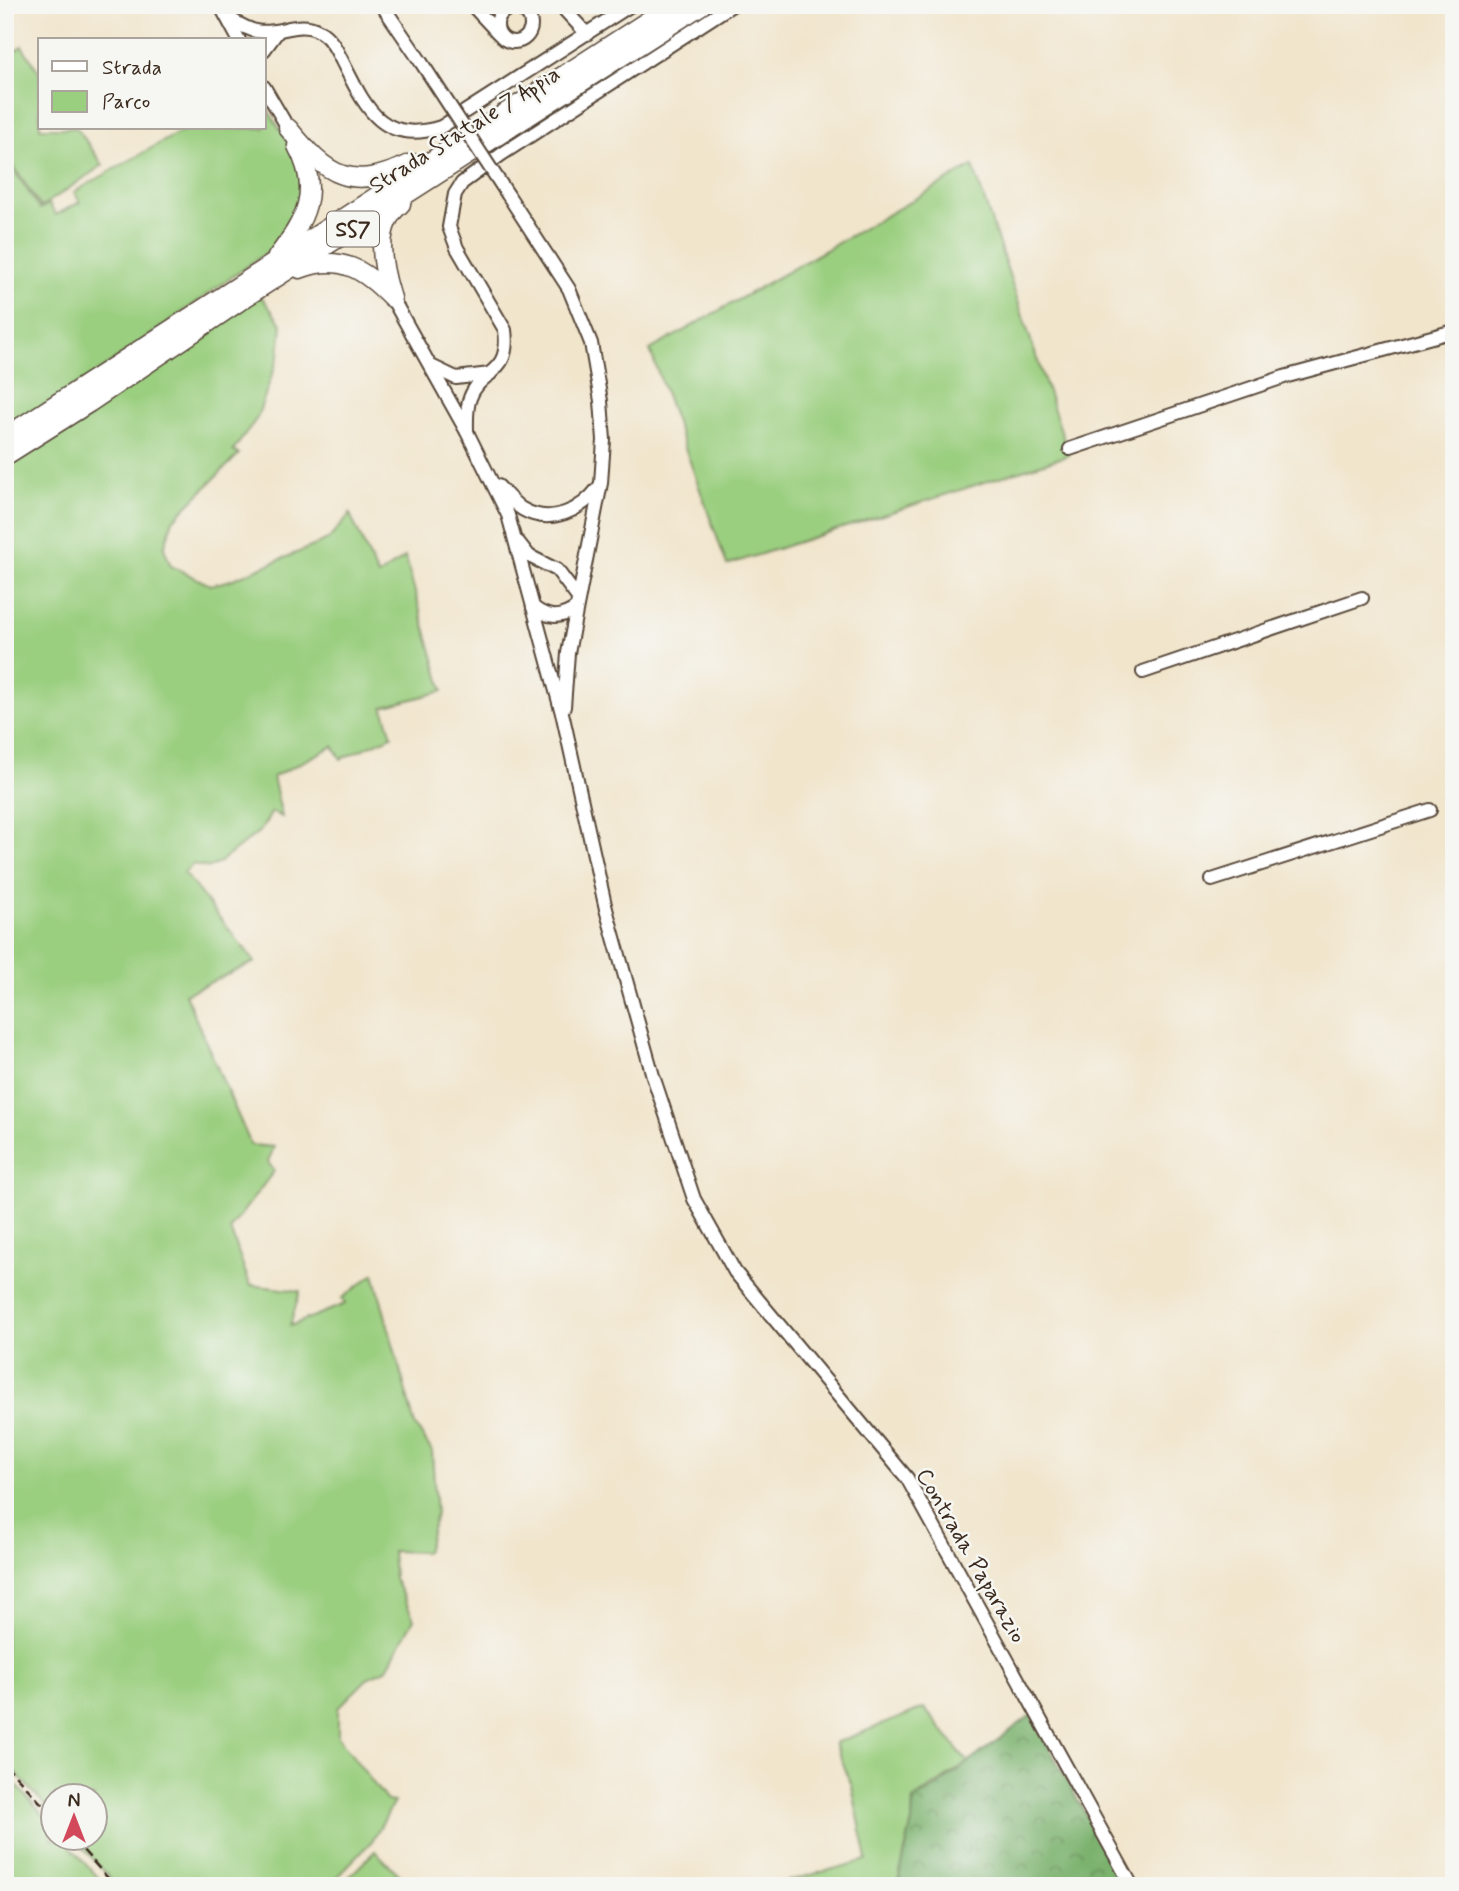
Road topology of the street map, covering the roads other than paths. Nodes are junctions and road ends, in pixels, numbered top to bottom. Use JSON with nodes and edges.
{"nodes":[{"id":1,"x":382,"y":5,"type":"edge"},
{"id":2,"x":472,"y":5,"type":"edge"},
{"id":3,"x":560,"y":5,"type":"edge"},
{"id":4,"x":631,"y":5,"type":"edge"},
{"id":5,"x":672,"y":5,"type":"edge"},
{"id":6,"x":702,"y":5,"type":"edge"},
{"id":7,"x":732,"y":5,"type":"edge"},
{"id":8,"x":224,"y":11,"type":"edge"},
{"id":9,"x":499,"y":34,"type":"dead end"},
{"id":10,"x":587,"y":34,"type":"junction"},
{"id":11,"x":238,"y":38,"type":"edge"},
{"id":12,"x":260,"y":38,"type":"edge"},
{"id":13,"x":266,"y":41,"type":"edge"},
{"id":14,"x":266,"y":90,"type":"edge"},
{"id":15,"x":288,"y":128,"type":"junction"},
{"id":16,"x":456,"y":145,"type":"junction"},
{"id":17,"x":440,"y":173,"type":"junction"},
{"id":18,"x":270,"y":267,"type":"junction"},
{"id":19,"x":246,"y":297,"type":"junction"},
{"id":20,"x":392,"y":298,"type":"junction"},
{"id":21,"x":1454,"y":331,"type":"edge"},
{"id":22,"x":428,"y":363,"type":"junction"},
{"id":23,"x":475,"y":383,"type":"junction"},
{"id":24,"x":446,"y":397,"type":"junction"},
{"id":25,"x":467,"y":432,"type":"junction"},
{"id":26,"x":5,"y":437,"type":"edge"},
{"id":27,"x":1070,"y":449,"type":"dead end"},
{"id":28,"x":5,"y":456,"type":"edge"},
{"id":29,"x":493,"y":481,"type":"junction"},
{"id":30,"x":601,"y":483,"type":"junction"},
{"id":31,"x":516,"y":540,"type":"junction"},
{"id":32,"x":1362,"y":598,"type":"dead end"},
{"id":33,"x":577,"y":603,"type":"junction"},
{"id":34,"x":533,"y":607,"type":"junction"},
{"id":35,"x":1143,"y":673,"type":"dead end"},
{"id":36,"x":563,"y":718,"type":"junction"},
{"id":37,"x":1430,"y":810,"type":"dead end"},
{"id":38,"x":1212,"y":880,"type":"dead end"},
{"id":39,"x":1132,"y":1886,"type":"edge"}],
"edges":[{"from":1,"to":30,"type":"street","bridge":true},
{"from":2,"to":9,"type":"street"},
{"from":3,"to":10,"type":"street"},
{"from":4,"to":10,"type":"street"},
{"from":5,"to":16,"type":"highway","name":"Strada Statale 7 Appia","number":"SS7"},
{"from":6,"to":17,"type":"highway","name":"Strada Statale 7 Appia","number":"SS7"},
{"from":7,"to":23,"type":"street"},
{"from":8,"to":11,"type":"street"},
{"from":8,"to":12,"type":"street"},
{"from":10,"to":13,"type":"street"},
{"from":14,"to":15,"type":"street"},
{"from":15,"to":16,"type":"highway"},
{"from":15,"to":18,"type":"highway"},
{"from":16,"to":18,"type":"highway","name":"Strada Statale 7 Appia","number":"SS7"},
{"from":17,"to":19,"type":"highway","name":"Strada Statale 7 Appia","number":"SS7"},
{"from":17,"to":20,"type":"highway"},
{"from":18,"to":26,"type":"highway","name":"Strada Statale 7 Appia","number":"SS7"},
{"from":19,"to":20,"type":"highway"},
{"from":19,"to":28,"type":"highway","name":"Strada Statale 7 Appia","number":"SS7"},
{"from":20,"to":22,"type":"street"},
{"from":21,"to":27,"type":"street"},
{"from":22,"to":23,"type":"street"},
{"from":22,"to":24,"type":"street"},
{"from":23,"to":24,"type":"street"},
{"from":23,"to":25,"type":"street"},
{"from":24,"to":25,"type":"street"},
{"from":25,"to":29,"type":"street"},
{"from":29,"to":30,"type":"street"},
{"from":29,"to":31,"type":"street"},
{"from":30,"to":33,"type":"street"},
{"from":31,"to":33,"type":"street"},
{"from":31,"to":34,"type":"street"},
{"from":32,"to":35,"type":"street"},
{"from":33,"to":34,"type":"street"},
{"from":33,"to":36,"type":"street"},
{"from":34,"to":36,"type":"street"},
{"from":36,"to":39,"type":"street","name":"Contrada Paparazio"},
{"from":37,"to":38,"type":"street"}]}
